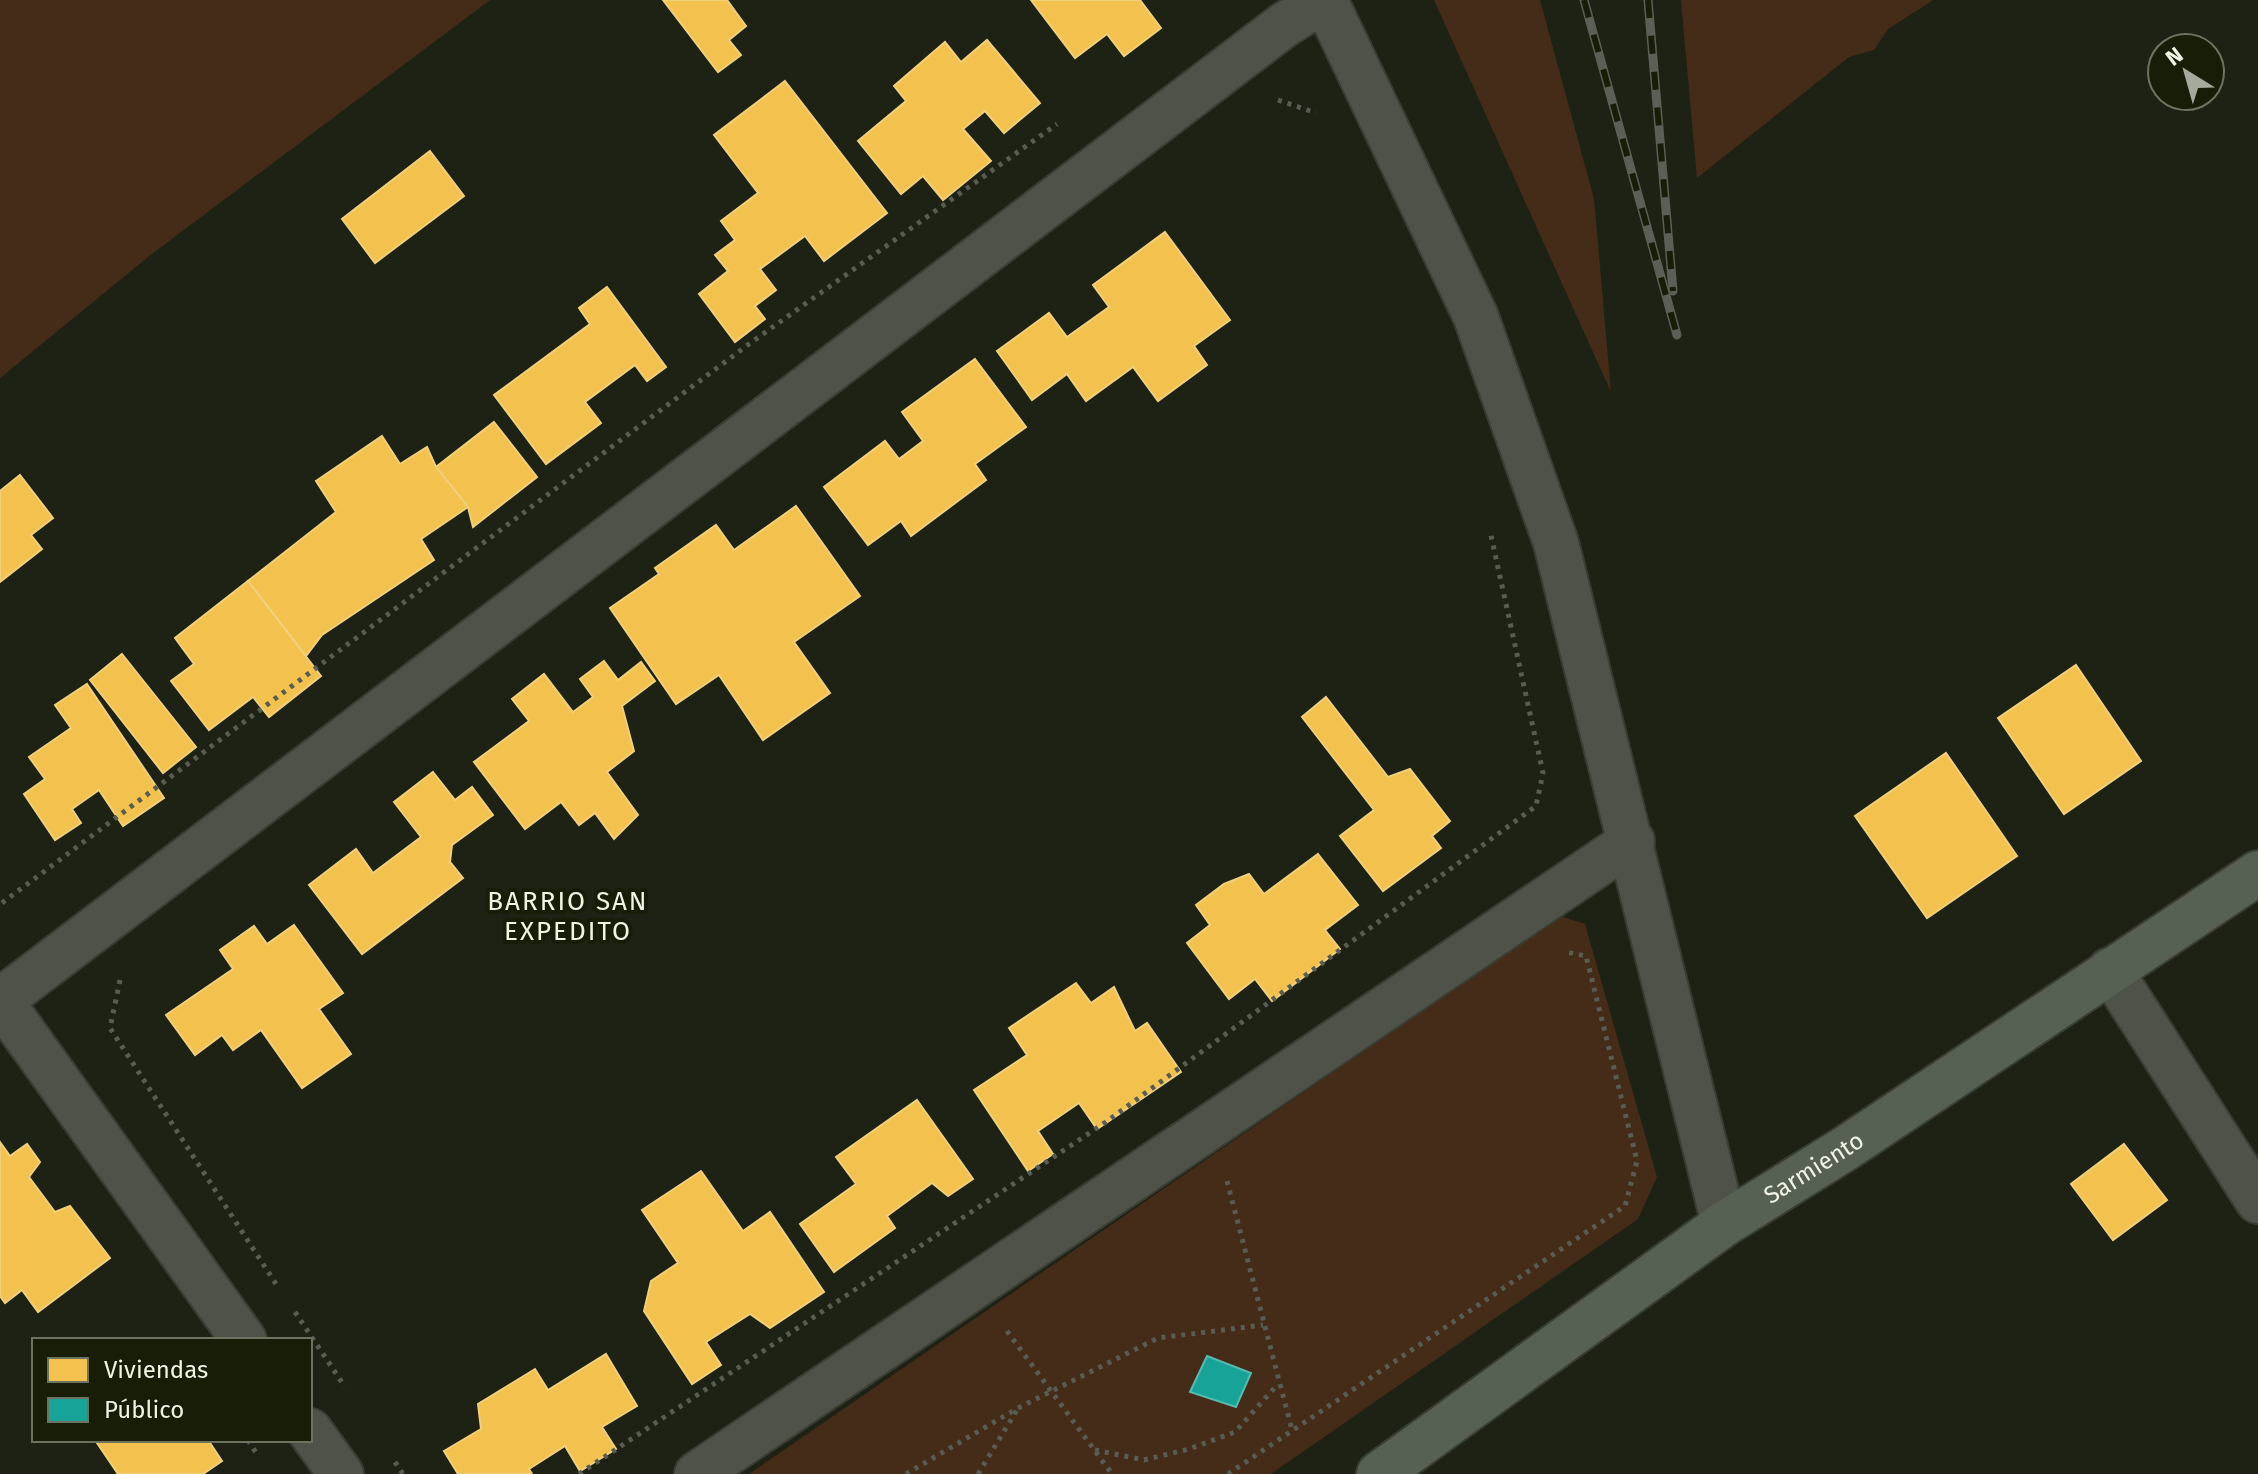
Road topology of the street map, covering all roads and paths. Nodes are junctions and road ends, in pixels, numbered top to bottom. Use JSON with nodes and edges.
{"nodes":[{"id":1,"x":1324,"y":0,"type":"edge"},
{"id":2,"x":1266,"y":97,"type":"dead end"},
{"id":3,"x":1066,"y":118,"type":"dead end"},
{"id":4,"x":1322,"y":124,"type":"dead end"},
{"id":5,"x":1488,"y":522,"type":"dead end"},
{"id":6,"x":1632,"y":841,"type":"junction"},
{"id":7,"x":2258,"y":873,"type":"edge"},
{"id":8,"x":2,"y":903,"type":"edge"},
{"id":9,"x":1555,"y":950,"type":"dead end"},
{"id":10,"x":123,"y":966,"type":"dead end"},
{"id":11,"x":2110,"y":970,"type":"junction"},
{"id":12,"x":0,"y":1001,"type":"edge"},
{"id":13,"x":1225,"y":1173,"type":"dead end"},
{"id":14,"x":2258,"y":1201,"type":"edge"},
{"id":15,"x":1724,"y":1224,"type":"junction"},
{"id":16,"x":283,"y":1295,"type":"dead end"},
{"id":17,"x":292,"y":1308,"type":"dead end"},
{"id":18,"x":998,"y":1321,"type":"dead end"},
{"id":19,"x":1263,"y":1325,"type":"junction"},
{"id":20,"x":243,"y":1338,"type":"edge"},
{"id":21,"x":1278,"y":1384,"type":"junction"},
{"id":22,"x":1053,"y":1391,"type":"junction"},
{"id":23,"x":352,"y":1397,"type":"dead end"},
{"id":24,"x":1018,"y":1408,"type":"junction"},
{"id":25,"x":1292,"y":1431,"type":"junction"},
{"id":26,"x":312,"y":1434,"type":"edge"},
{"id":27,"x":386,"y":1448,"type":"dead end"},
{"id":28,"x":1095,"y":1450,"type":"junction"},
{"id":29,"x":341,"y":1474,"type":"edge"},
{"id":30,"x":403,"y":1474,"type":"edge"},
{"id":31,"x":579,"y":1474,"type":"edge"},
{"id":32,"x":697,"y":1474,"type":"edge"},
{"id":33,"x":906,"y":1474,"type":"edge"},
{"id":34,"x":978,"y":1474,"type":"edge"},
{"id":35,"x":1112,"y":1474,"type":"edge"},
{"id":36,"x":1228,"y":1474,"type":"edge"},
{"id":37,"x":1379,"y":1474,"type":"edge"}],
"edges":[{"from":1,"to":6,"type":"street"},
{"from":1,"to":12,"type":"street"},
{"from":2,"to":4,"type":"path"},
{"from":3,"to":8,"type":"path"},
{"from":5,"to":31,"type":"path"},
{"from":6,"to":15,"type":"street"},
{"from":6,"to":32,"type":"street"},
{"from":7,"to":11,"type":"main road","name":"Sarmiento"},
{"from":9,"to":25,"type":"path"},
{"from":10,"to":16,"type":"path"},
{"from":11,"to":14,"type":"street"},
{"from":11,"to":15,"type":"main road","name":"Sarmiento"},
{"from":12,"to":20,"type":"street"},
{"from":13,"to":19,"type":"path"},
{"from":15,"to":37,"type":"main road","name":"Sarmiento"},
{"from":17,"to":23,"type":"path"},
{"from":18,"to":22,"type":"path"},
{"from":19,"to":21,"type":"path"},
{"from":19,"to":22,"type":"path"},
{"from":21,"to":25,"type":"path"},
{"from":21,"to":28,"type":"path"},
{"from":22,"to":24,"type":"path"},
{"from":22,"to":28,"type":"path"},
{"from":24,"to":33,"type":"path"},
{"from":24,"to":34,"type":"path"},
{"from":25,"to":36,"type":"path"},
{"from":26,"to":29,"type":"street"},
{"from":27,"to":30,"type":"path"},
{"from":28,"to":35,"type":"path"}]}
